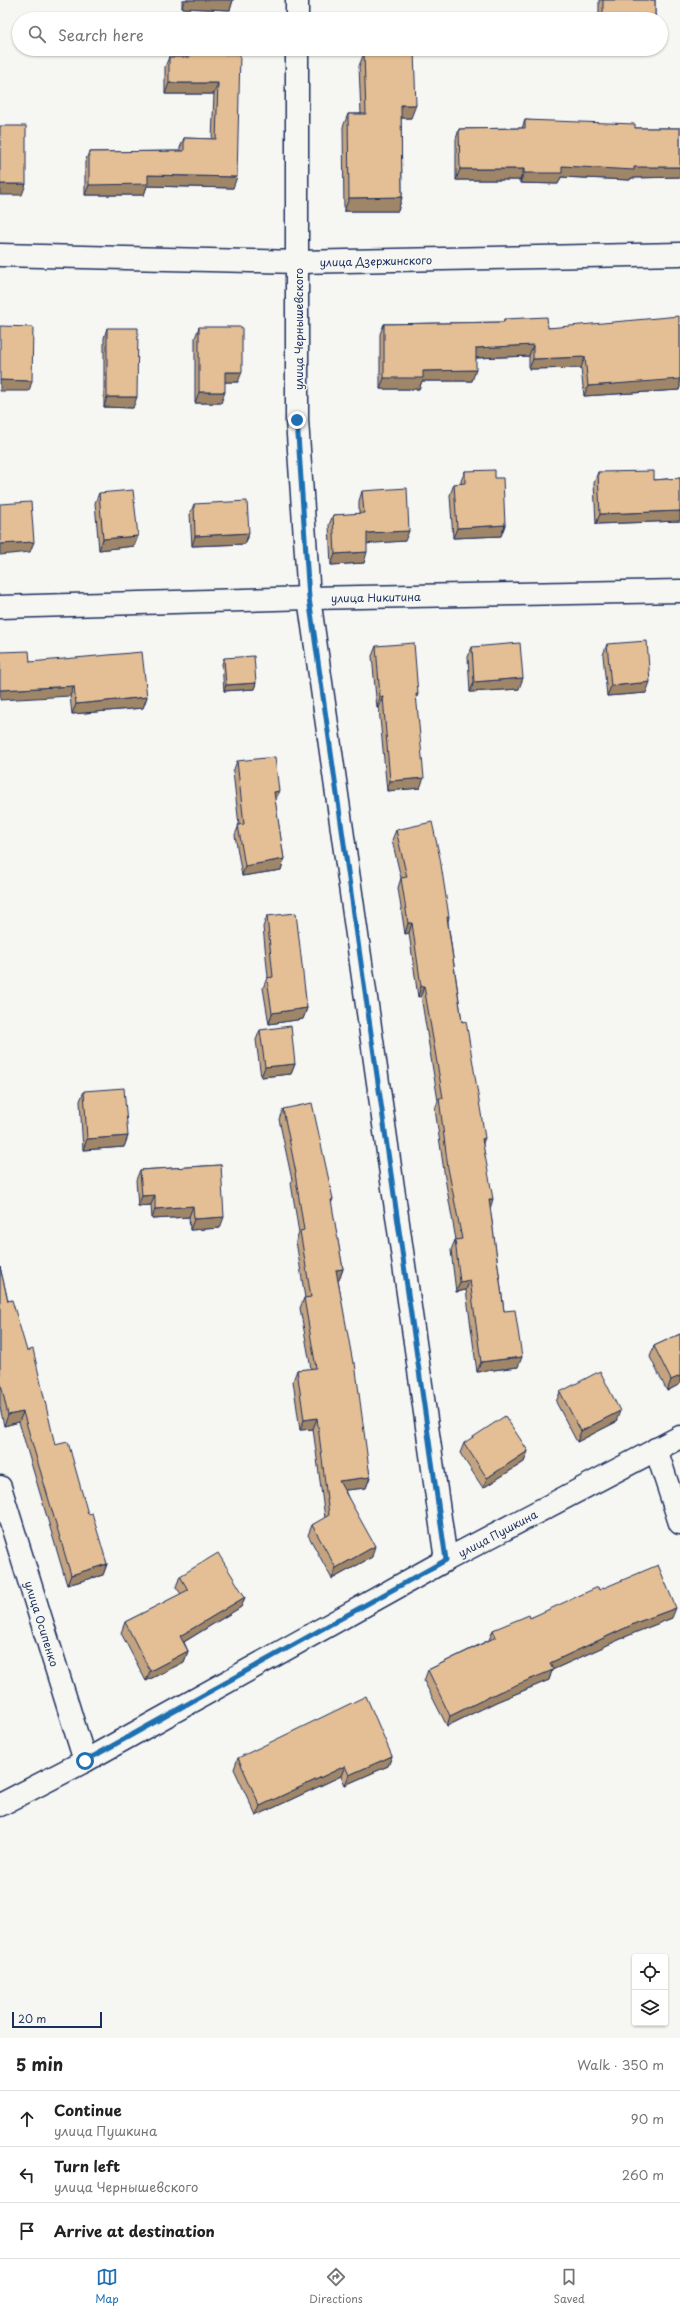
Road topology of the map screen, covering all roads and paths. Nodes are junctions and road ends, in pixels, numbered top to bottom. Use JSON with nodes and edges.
{"nodes":[{"id":1,"x":297,"y":0,"type":"edge"},
{"id":2,"x":297,"y":12,"type":"edge"},
{"id":3,"x":297,"y":56,"type":"edge"},
{"id":4,"x":680,"y":254,"type":"edge"},
{"id":5,"x":0,"y":255,"type":"edge"},
{"id":6,"x":298,"y":262,"type":"junction"},
{"id":7,"x":680,"y":591,"type":"edge"},
{"id":8,"x":309,"y":598,"type":"junction"},
{"id":9,"x":0,"y":607,"type":"edge"},
{"id":10,"x":680,"y":1437,"type":"edge"},
{"id":11,"x":656,"y":1449,"type":"junction"},
{"id":12,"x":0,"y":1487,"type":"edge"},
{"id":13,"x":680,"y":1523,"type":"edge"},
{"id":14,"x":446,"y":1560,"type":"junction"},
{"id":15,"x":85,"y":1761,"type":"junction"},
{"id":16,"x":0,"y":1805,"type":"edge"}],
"edges":[{"from":1,"to":2,"type":"street"},
{"from":3,"to":6,"type":"street","name":"улица Чернышевского"},
{"from":4,"to":6,"type":"street","name":"улица Дзержинского"},
{"from":5,"to":6,"type":"street","name":"улица Дзержинского"},
{"from":6,"to":8,"type":"street","name":"улица Чернышевского"},
{"from":7,"to":8,"type":"street","name":"улица Никитина"},
{"from":8,"to":9,"type":"street","name":"улица Никитина"},
{"from":8,"to":14,"type":"street","name":"улица Чернышевского"},
{"from":10,"to":11,"type":"street","name":"улица Пушкина"},
{"from":11,"to":13,"type":"street"},
{"from":11,"to":14,"type":"street","name":"улица Пушкина"},
{"from":12,"to":15,"type":"street","name":"улица Осипенко"},
{"from":14,"to":15,"type":"street","name":"улица Пушкина"},
{"from":15,"to":16,"type":"street","name":"улица Пушкина"}]}
